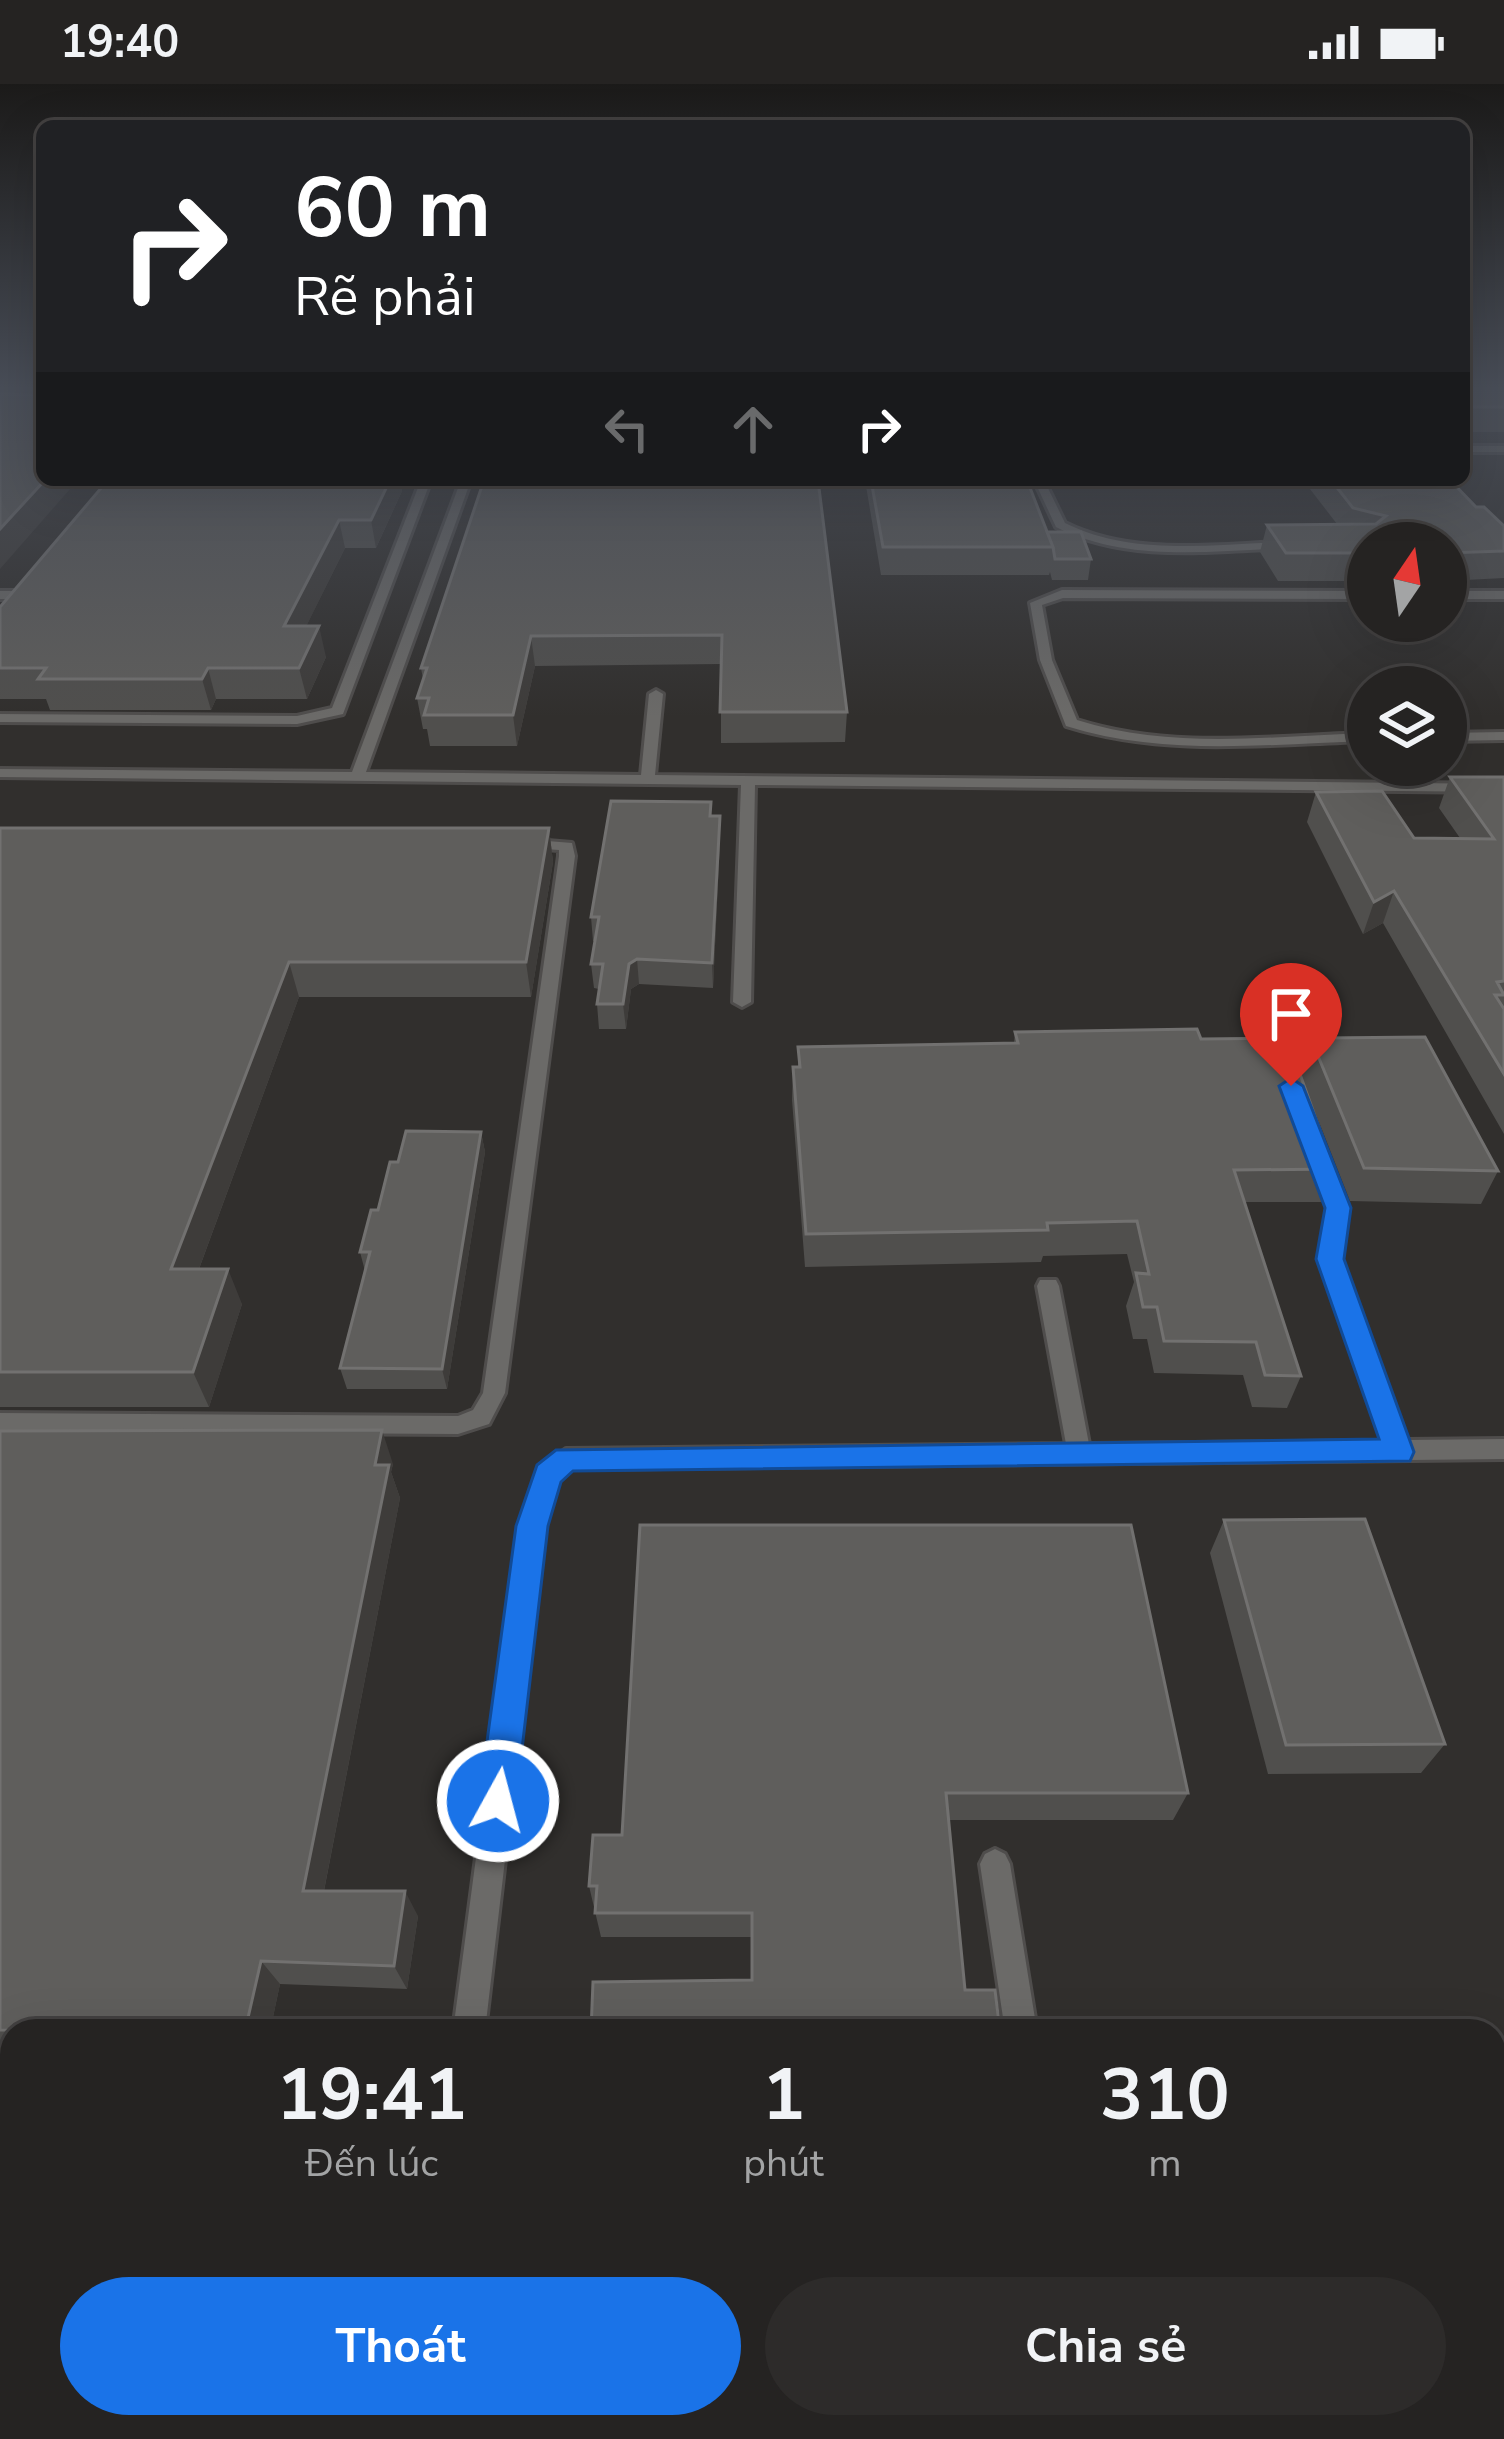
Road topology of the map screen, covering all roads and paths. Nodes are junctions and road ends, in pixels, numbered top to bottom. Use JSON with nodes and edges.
{"nodes":[{"id":1,"x":419,"y":498,"type":"edge"},
{"id":2,"x":459,"y":498,"type":"edge"},
{"id":3,"x":1048,"y":498,"type":"edge"},
{"id":4,"x":1300,"y":545,"type":"edge"},
{"id":5,"x":34,"y":578,"type":"edge"},
{"id":6,"x":0,"y":595,"type":"edge"},
{"id":7,"x":1347,"y":595,"type":"edge"},
{"id":8,"x":1467,"y":595,"type":"edge"},
{"id":9,"x":1504,"y":595,"type":"edge"},
{"id":10,"x":656,"y":694,"type":"dead end"},
{"id":11,"x":0,"y":718,"type":"edge"},
{"id":12,"x":1467,"y":736,"type":"edge"},
{"id":13,"x":1504,"y":736,"type":"edge"},
{"id":14,"x":1347,"y":737,"type":"edge"},
{"id":15,"x":0,"y":773,"type":"edge"},
{"id":16,"x":358,"y":776,"type":"junction"},
{"id":17,"x":647,"y":777,"type":"junction"},
{"id":18,"x":748,"y":779,"type":"junction"},
{"id":19,"x":1504,"y":788,"type":"edge"},
{"id":20,"x":507,"y":844,"type":"edge"},
{"id":21,"x":742,"y":1002,"type":"dead end"},
{"id":22,"x":1307,"y":1126,"type":"edge"},
{"id":23,"x":1048,"y":1286,"type":"dead end"},
{"id":24,"x":0,"y":1422,"type":"edge"},
{"id":25,"x":1504,"y":1449,"type":"edge"},
{"id":26,"x":1399,"y":1452,"type":"junction"},
{"id":27,"x":1079,"y":1453,"type":"junction"},
{"id":28,"x":995,"y":1864,"type":"dead end"},
{"id":29,"x":470,"y":2019,"type":"edge"},
{"id":30,"x":1019,"y":2019,"type":"edge"}],
"edges":[{"from":1,"to":11,"type":"lane"},
{"from":2,"to":16,"type":"lane"},
{"from":3,"to":4,"type":"lane"},
{"from":5,"to":6,"type":"lane"},
{"from":7,"to":14,"type":"lane"},
{"from":8,"to":9,"type":"lane"},
{"from":10,"to":17,"type":"lane"},
{"from":12,"to":13,"type":"lane"},
{"from":15,"to":16,"type":"lane"},
{"from":16,"to":17,"type":"lane"},
{"from":17,"to":18,"type":"lane"},
{"from":18,"to":19,"type":"lane"},
{"from":18,"to":21,"type":"lane"},
{"from":20,"to":24,"type":"lane"},
{"from":22,"to":26,"type":"lane"},
{"from":23,"to":27,"type":"lane"},
{"from":25,"to":26,"type":"lane"},
{"from":26,"to":27,"type":"lane"},
{"from":27,"to":29,"type":"lane"},
{"from":28,"to":30,"type":"lane"}]}
